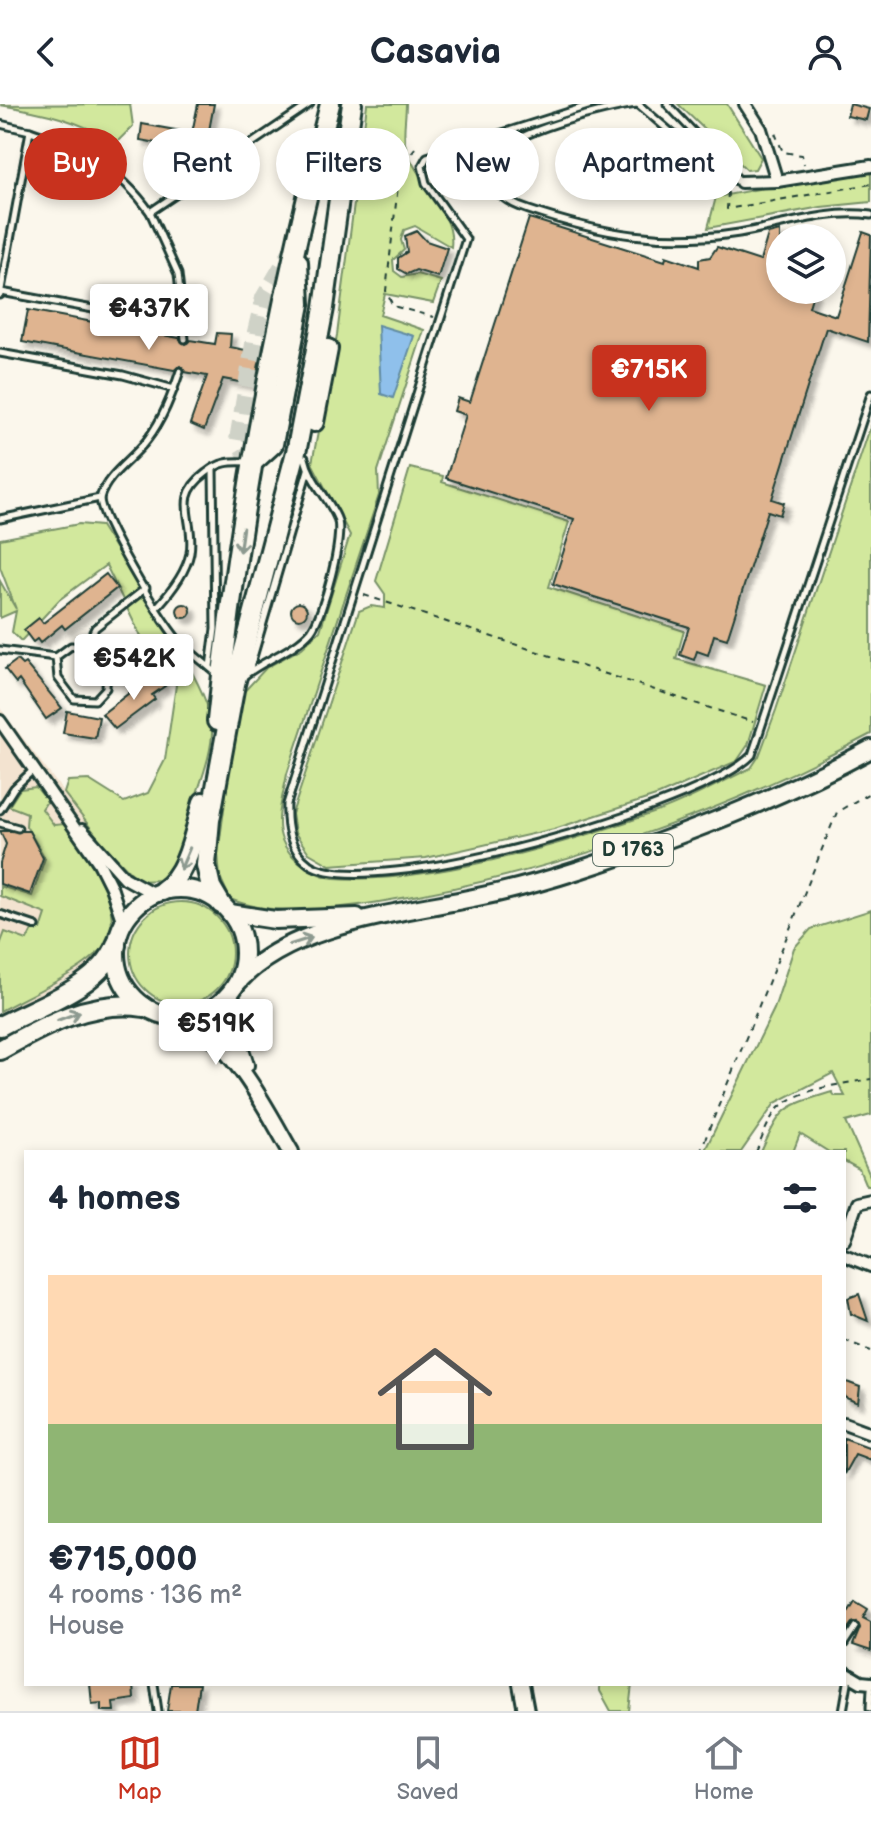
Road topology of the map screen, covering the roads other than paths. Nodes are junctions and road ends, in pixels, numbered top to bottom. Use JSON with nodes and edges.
{"nodes":[{"id":1,"x":310,"y":104,"type":"edge"},
{"id":2,"x":330,"y":104,"type":"edge"},
{"id":3,"x":352,"y":104,"type":"edge"},
{"id":4,"x":594,"y":104,"type":"edge"},
{"id":5,"x":667,"y":104,"type":"edge"},
{"id":6,"x":745,"y":104,"type":"edge"},
{"id":7,"x":0,"y":124,"type":"edge"},
{"id":8,"x":666,"y":128,"type":"edge"},
{"id":9,"x":690,"y":128,"type":"edge"},
{"id":10,"x":24,"y":130,"type":"edge"},
{"id":11,"x":24,"y":163,"type":"edge"},
{"id":12,"x":871,"y":166,"type":"edge"},
{"id":13,"x":777,"y":181,"type":"junction"},
{"id":14,"x":743,"y":182,"type":"edge"},
{"id":15,"x":127,"y":184,"type":"edge"},
{"id":16,"x":150,"y":212,"type":"junction"},
{"id":17,"x":871,"y":215,"type":"edge"},
{"id":18,"x":296,"y":243,"type":"junction"},
{"id":19,"x":0,"y":293,"type":"edge"},
{"id":20,"x":185,"y":326,"type":"junction"},
{"id":21,"x":185,"y":339,"type":"dead end"},
{"id":22,"x":0,"y":353,"type":"edge"},
{"id":23,"x":180,"y":371,"type":"dead end"},
{"id":24,"x":174,"y":389,"type":"junction"},
{"id":25,"x":871,"y":394,"type":"edge"},
{"id":26,"x":252,"y":463,"type":"junction"},
{"id":27,"x":301,"y":466,"type":"junction"},
{"id":28,"x":213,"y":467,"type":"junction"},
{"id":29,"x":100,"y":498,"type":"junction"},
{"id":30,"x":0,"y":519,"type":"edge"},
{"id":31,"x":146,"y":588,"type":"junction"},
{"id":32,"x":157,"y":607,"type":"junction"},
{"id":33,"x":86,"y":646,"type":"junction"},
{"id":34,"x":0,"y":650,"type":"edge"},
{"id":35,"x":56,"y":657,"type":"junction"},
{"id":36,"x":229,"y":675,"type":"junction"},
{"id":37,"x":0,"y":721,"type":"edge"},
{"id":38,"x":871,"y":749,"type":"edge"},
{"id":39,"x":33,"y":770,"type":"junction"},
{"id":40,"x":0,"y":810,"type":"edge"},
{"id":41,"x":64,"y":811,"type":"junction"},
{"id":42,"x":0,"y":823,"type":"edge"},
{"id":43,"x":18,"y":828,"type":"dead end"},
{"id":44,"x":158,"y":892,"type":"junction"},
{"id":45,"x":226,"y":909,"type":"junction"},
{"id":46,"x":0,"y":914,"type":"edge"},
{"id":47,"x":382,"y":916,"type":"junction"},
{"id":48,"x":123,"y":923,"type":"junction"},
{"id":49,"x":36,"y":926,"type":"dead end"},
{"id":50,"x":116,"y":945,"type":"junction"},
{"id":51,"x":234,"y":988,"type":"junction"},
{"id":52,"x":144,"y":1007,"type":"junction"},
{"id":53,"x":187,"y":1018,"type":"junction"},
{"id":54,"x":0,"y":1026,"type":"edge"},
{"id":55,"x":0,"y":1050,"type":"edge"},
{"id":56,"x":261,"y":1098,"type":"junction"},
{"id":57,"x":290,"y":1150,"type":"edge"},
{"id":58,"x":871,"y":1200,"type":"edge"},
{"id":59,"x":846,"y":1234,"type":"edge"},
{"id":60,"x":846,"y":1256,"type":"edge"},
{"id":61,"x":871,"y":1266,"type":"edge"},
{"id":62,"x":846,"y":1424,"type":"edge"},
{"id":63,"x":871,"y":1433,"type":"edge"},
{"id":64,"x":855,"y":1627,"type":"dead end"},
{"id":65,"x":846,"y":1641,"type":"edge"},
{"id":66,"x":847,"y":1674,"type":"edge"},
{"id":67,"x":871,"y":1683,"type":"edge"},
{"id":68,"x":154,"y":1686,"type":"edge"},
{"id":69,"x":846,"y":1686,"type":"edge"},
{"id":70,"x":871,"y":1689,"type":"edge"},
{"id":71,"x":522,"y":1690,"type":"edge"},
{"id":72,"x":870,"y":1708,"type":"edge"},
{"id":73,"x":158,"y":1711,"type":"edge"},
{"id":74,"x":528,"y":1711,"type":"edge"},
{"id":75,"x":843,"y":1711,"type":"edge"}],
"edges":[{"from":1,"to":16,"type":"lane"},
{"from":2,"to":18,"type":"highway"},
{"from":3,"to":27,"type":"highway"},
{"from":4,"to":25,"type":"lane"},
{"from":5,"to":9,"type":"lane"},
{"from":6,"to":13,"type":"street"},
{"from":7,"to":10,"type":"lane"},
{"from":8,"to":17,"type":"lane"},
{"from":11,"to":19,"type":"lane"},
{"from":12,"to":13,"type":"street"},
{"from":13,"to":14,"type":"street"},
{"from":15,"to":16,"type":"lane"},
{"from":16,"to":20,"type":"lane"},
{"from":18,"to":26,"type":"highway"},
{"from":18,"to":26,"type":"highway"},
{"from":19,"to":20,"type":"lane"},
{"from":20,"to":21,"type":"lane"},
{"from":22,"to":24,"type":"lane"},
{"from":23,"to":24,"type":"lane"},
{"from":24,"to":29,"type":"lane"},
{"from":26,"to":28,"type":"lane"},
{"from":26,"to":36,"type":"highway","one_way":true},
{"from":27,"to":36,"type":"highway"},
{"from":27,"to":36,"type":"lane"},
{"from":28,"to":32,"type":"lane"},
{"from":28,"to":36,"type":"lane"},
{"from":29,"to":30,"type":"lane"},
{"from":29,"to":31,"type":"lane"},
{"from":31,"to":32,"type":"lane"},
{"from":31,"to":33,"type":"lane"},
{"from":32,"to":36,"type":"lane"},
{"from":33,"to":35,"type":"lane"},
{"from":33,"to":35,"type":"lane"},
{"from":34,"to":35,"type":"lane"},
{"from":36,"to":44,"type":"highway","one_way":true},
{"from":36,"to":45,"type":"highway"},
{"from":37,"to":39,"type":"street"},
{"from":38,"to":47,"type":"main road","number":"D 1763"},
{"from":39,"to":40,"type":"lane"},
{"from":39,"to":41,"type":"street"},
{"from":41,"to":44,"type":"street"},
{"from":41,"to":48,"type":"street"},
{"from":42,"to":43,"type":"lane"},
{"from":44,"to":45,"type":"main road"},
{"from":44,"to":48,"type":"main road"},
{"from":45,"to":47,"type":"main road","number":"D 1763"},
{"from":45,"to":51,"type":"main road"},
{"from":46,"to":49,"type":"lane"},
{"from":51,"to":47,"type":"main road","number":"D 1763","one_way":true},
{"from":48,"to":50,"type":"main road"},
{"from":50,"to":52,"type":"main road"},
{"from":50,"to":54,"type":"highway"},
{"from":51,"to":53,"type":"main road"},
{"from":51,"to":56,"type":"street"},
{"from":52,"to":53,"type":"main road"},
{"from":55,"to":52,"type":"highway","one_way":true},
{"from":53,"to":56,"type":"street"},
{"from":56,"to":57,"type":"street"},
{"from":58,"to":59,"type":"street"},
{"from":60,"to":61,"type":"street"},
{"from":62,"to":63,"type":"street"},
{"from":64,"to":65,"type":"lane"},
{"from":66,"to":67,"type":"street"},
{"from":68,"to":73,"type":"lane"},
{"from":69,"to":75,"type":"lane"},
{"from":70,"to":72,"type":"lane"},
{"from":71,"to":74,"type":"street"}]}
